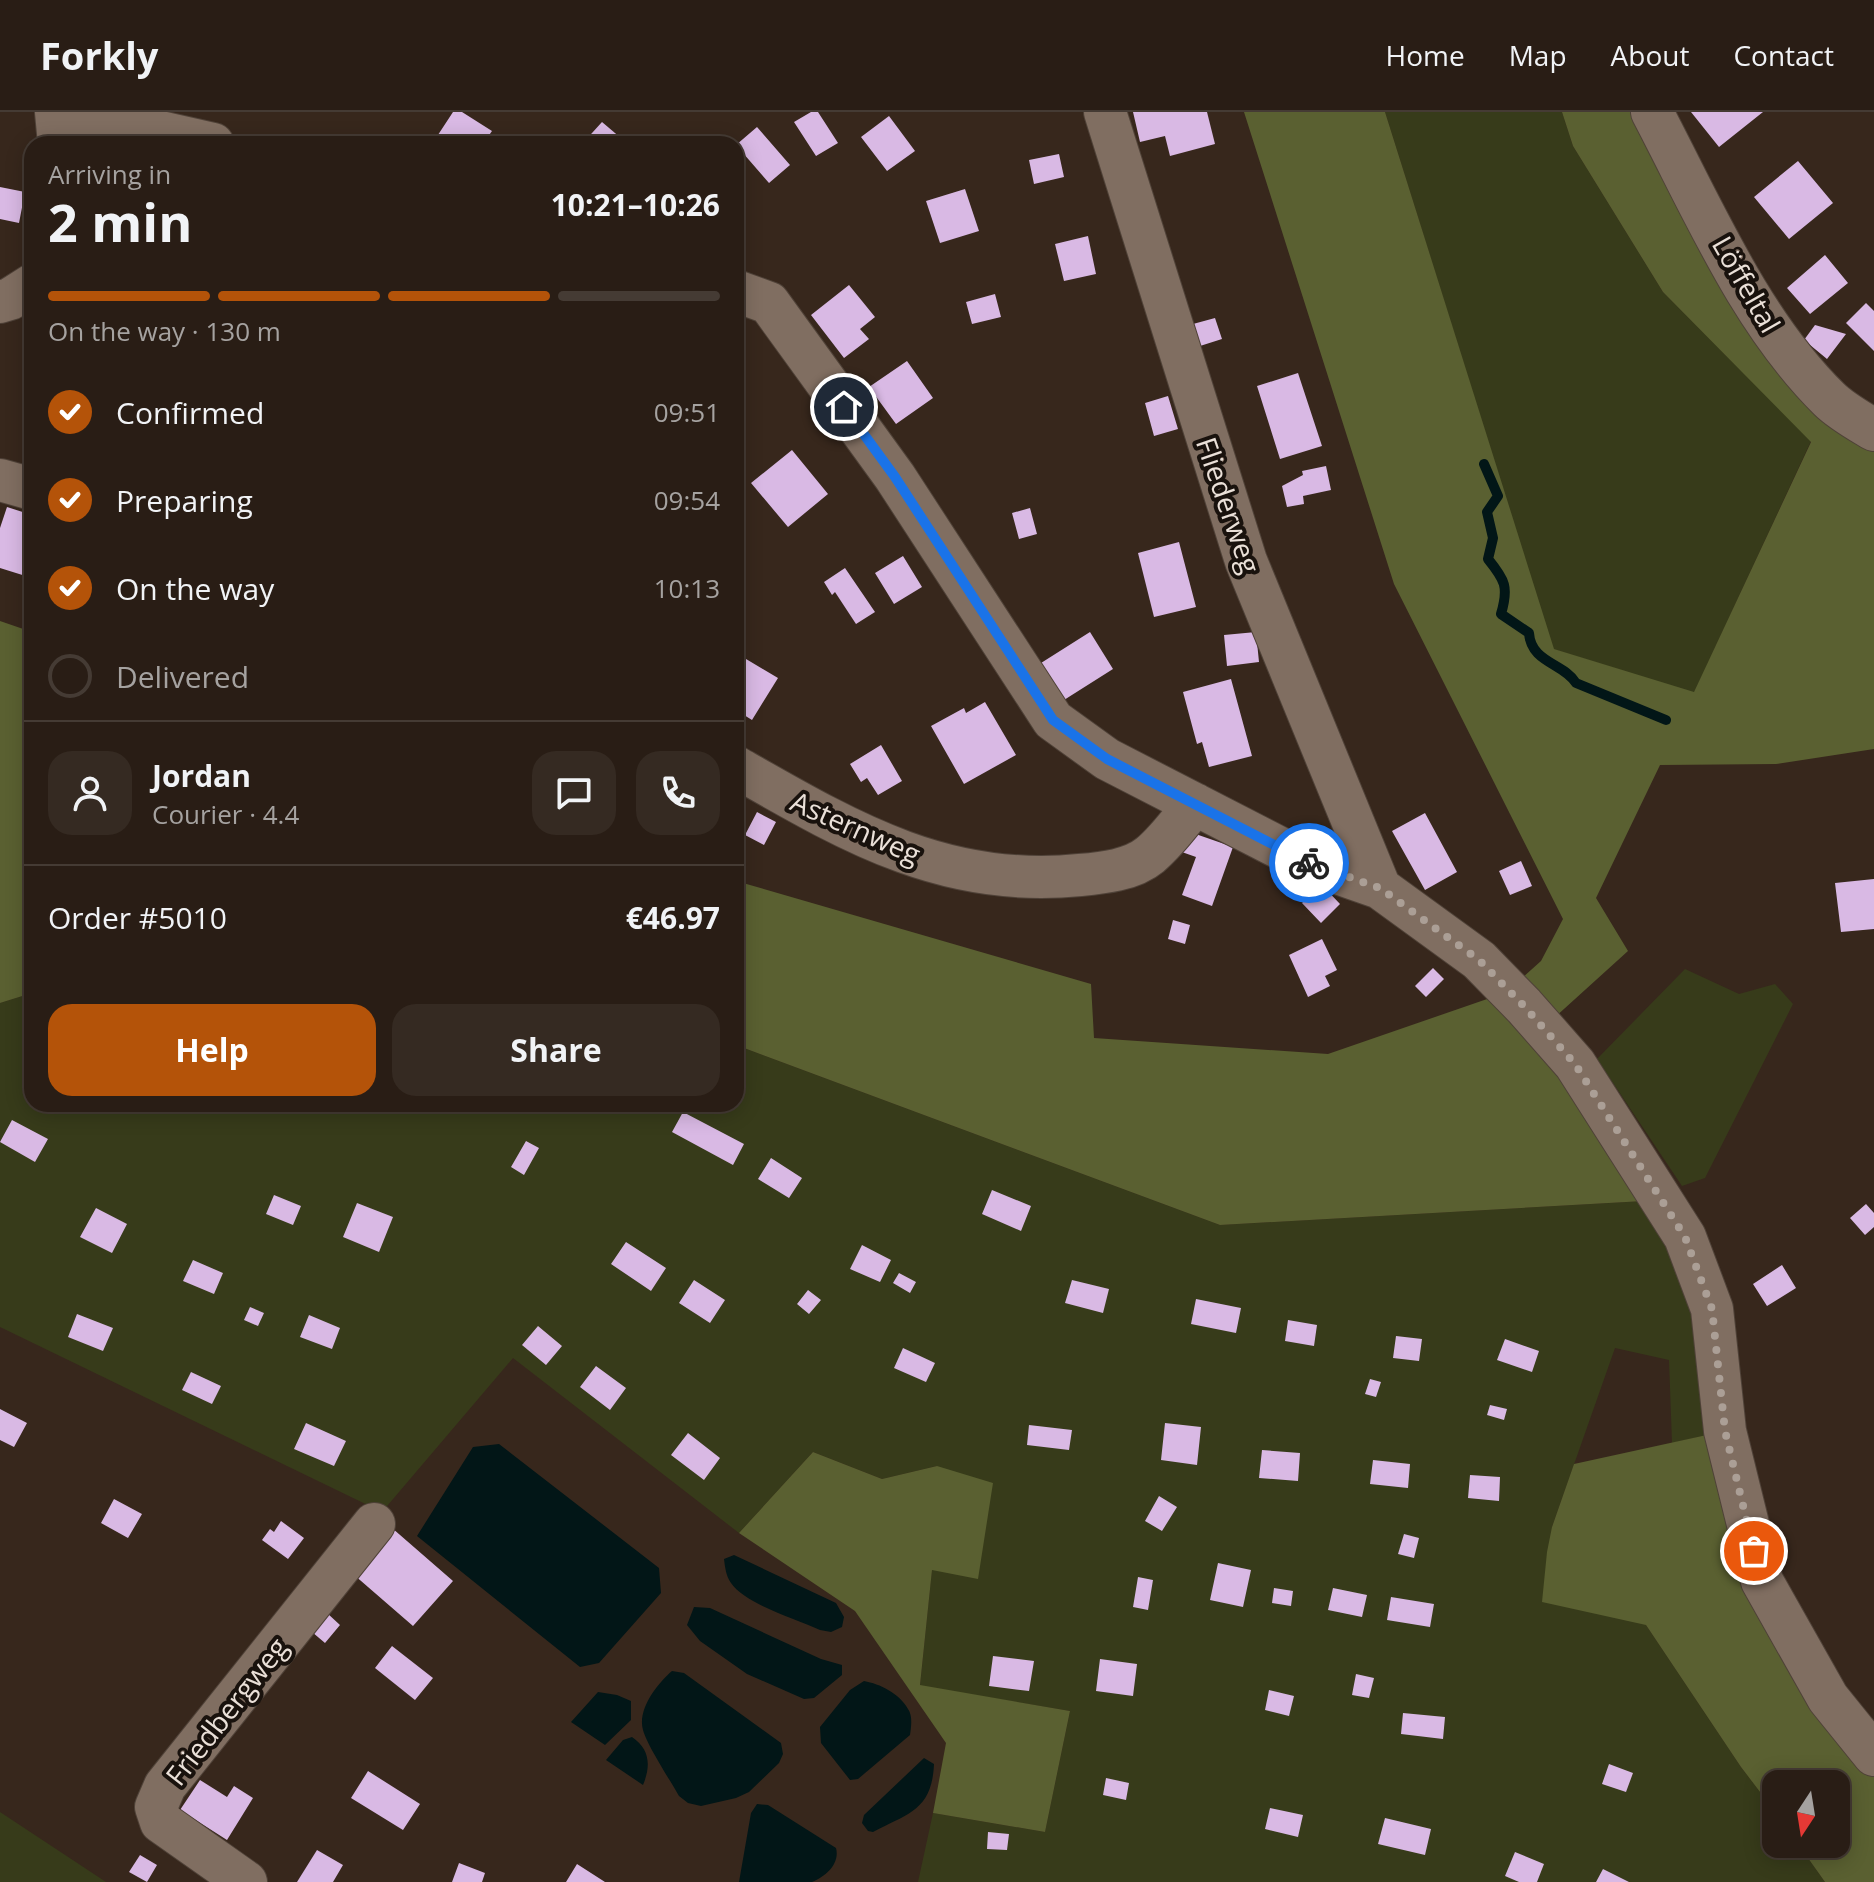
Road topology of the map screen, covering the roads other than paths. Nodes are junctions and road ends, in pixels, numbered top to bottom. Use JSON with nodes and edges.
{"nodes":[{"id":1,"x":56,"y":112,"type":"edge"},
{"id":2,"x":72,"y":112,"type":"edge"},
{"id":3,"x":1105,"y":112,"type":"edge"},
{"id":4,"x":1652,"y":112,"type":"edge"},
{"id":5,"x":58,"y":136,"type":"edge"},
{"id":6,"x":178,"y":136,"type":"edge"},
{"id":7,"x":24,"y":290,"type":"edge"},
{"id":8,"x":744,"y":294,"type":"edge"},
{"id":9,"x":0,"y":302,"type":"edge"},
{"id":10,"x":1874,"y":430,"type":"edge"},
{"id":11,"x":0,"y":480,"type":"edge"},
{"id":12,"x":24,"y":487,"type":"edge"},
{"id":13,"x":744,"y":772,"type":"edge"},
{"id":14,"x":1195,"y":804,"type":"junction"},
{"id":15,"x":1380,"y":888,"type":"junction"},
{"id":16,"x":374,"y":1524,"type":"dead end"},
{"id":17,"x":1874,"y":1755,"type":"edge"},
{"id":18,"x":246,"y":1882,"type":"edge"}],
"edges":[{"from":1,"to":5,"type":"street"},
{"from":2,"to":6,"type":"street"},
{"from":3,"to":15,"type":"street","name":"Fliederweg"},
{"from":4,"to":10,"type":"street","name":"Löffeltal"},
{"from":7,"to":9,"type":"street"},
{"from":8,"to":14,"type":"street"},
{"from":11,"to":12,"type":"street"},
{"from":13,"to":14,"type":"street","name":"Asternweg"},
{"from":14,"to":15,"type":"street"},
{"from":15,"to":17,"type":"street"},
{"from":16,"to":18,"type":"street","name":"Friedbergweg"}]}
